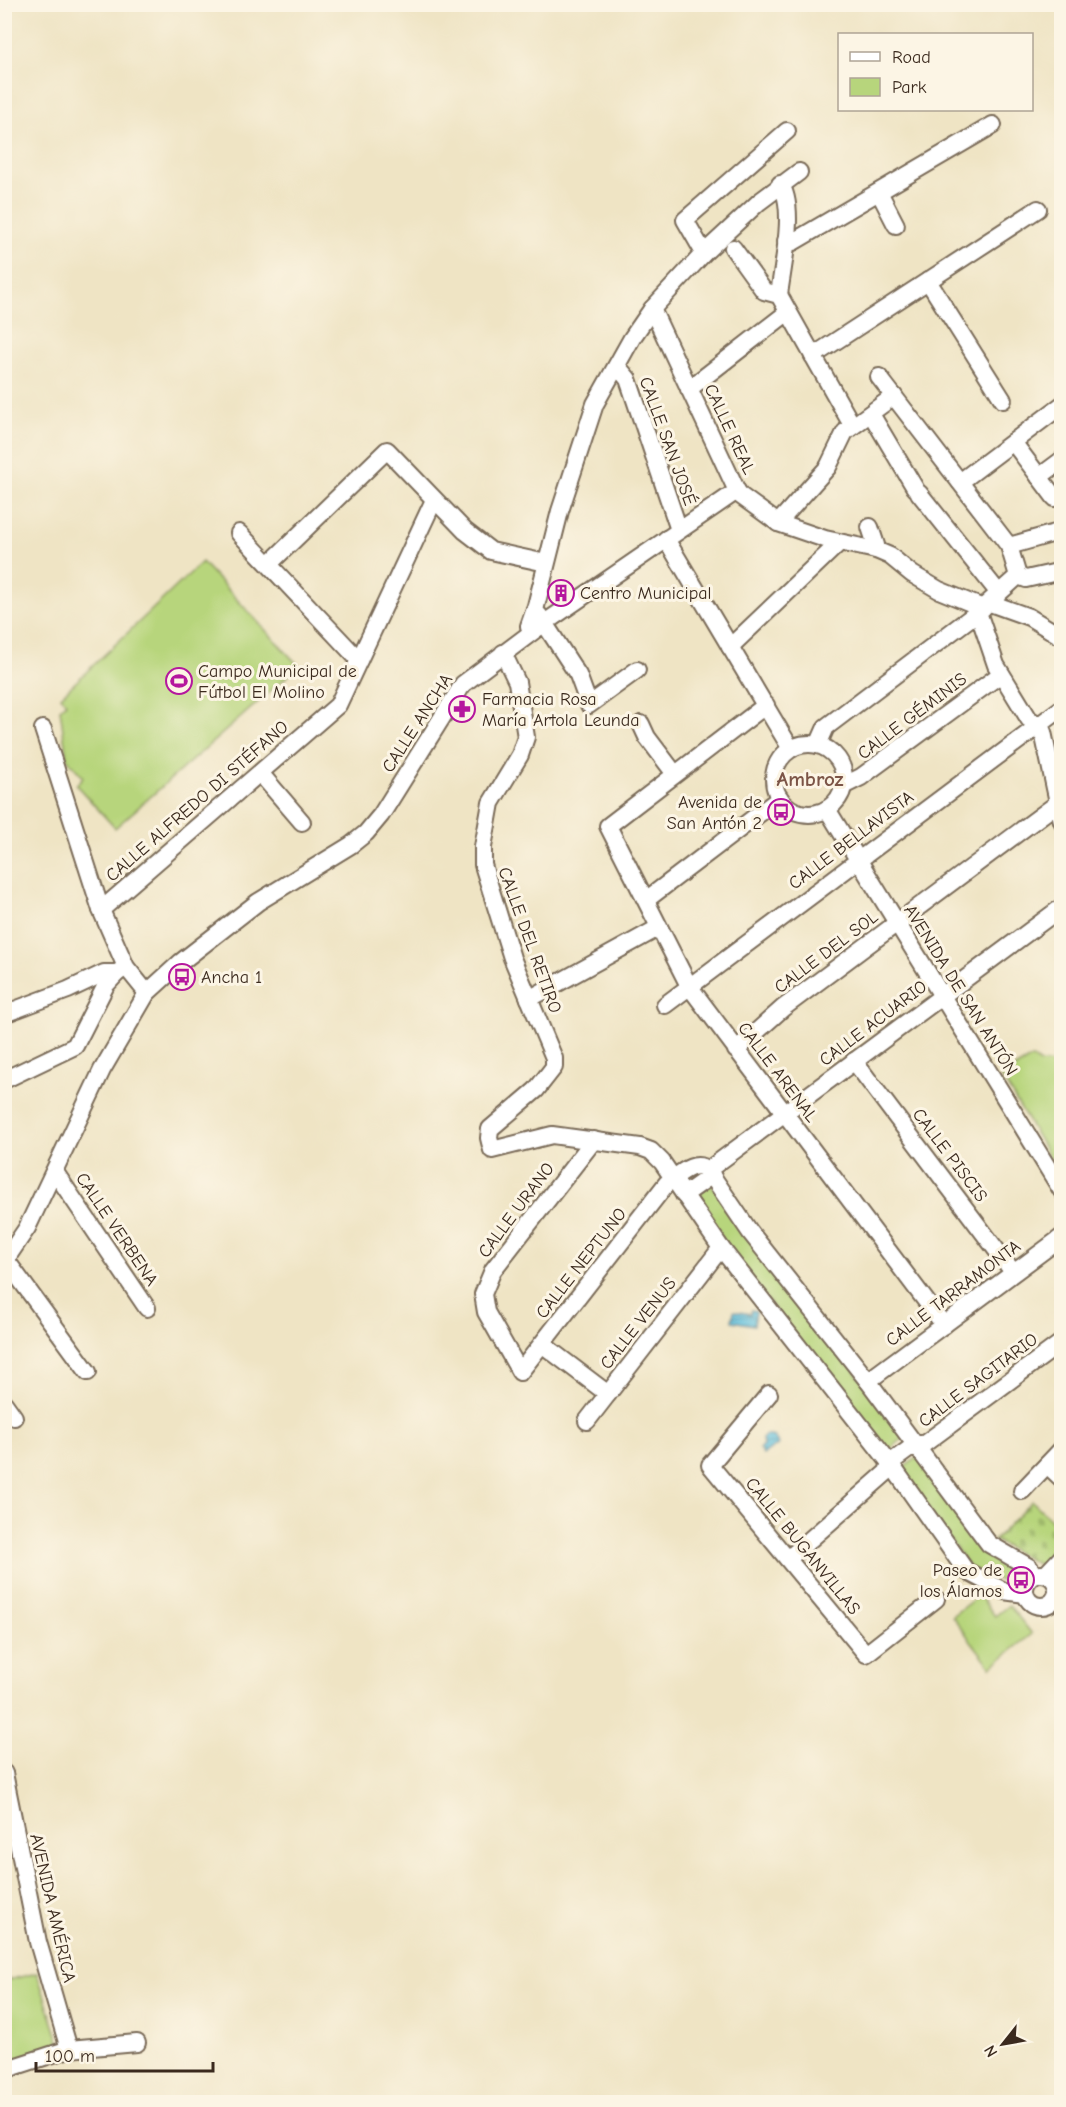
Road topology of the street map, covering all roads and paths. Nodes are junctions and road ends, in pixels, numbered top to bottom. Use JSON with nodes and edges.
{"nodes":[{"id":1,"x":993,"y":125,"type":"dead end"},
{"id":2,"x":787,"y":131,"type":"dead end"},
{"id":3,"x":799,"y":172,"type":"dead end"},
{"id":4,"x":780,"y":184,"type":"junction"},
{"id":5,"x":879,"y":192,"type":"junction"},
{"id":6,"x":1038,"y":209,"type":"dead end"},
{"id":7,"x":896,"y":225,"type":"dead end"},
{"id":8,"x":786,"y":241,"type":"junction"},
{"id":9,"x":733,"y":248,"type":"dead end"},
{"id":10,"x":704,"y":253,"type":"junction"},
{"id":11,"x":928,"y":281,"type":"junction"},
{"id":12,"x":779,"y":296,"type":"junction"},
{"id":13,"x":652,"y":309,"type":"junction"},
{"id":14,"x":788,"y":312,"type":"junction"},
{"id":15,"x":813,"y":356,"type":"junction"},
{"id":16,"x":617,"y":366,"type":"junction"},
{"id":17,"x":879,"y":377,"type":"dead end"},
{"id":18,"x":689,"y":389,"type":"junction"},
{"id":19,"x":894,"y":396,"type":"junction"},
{"id":20,"x":1003,"y":400,"type":"dead end"},
{"id":21,"x":1062,"y":405,"type":"edge"},
{"id":22,"x":871,"y":414,"type":"junction"},
{"id":23,"x":852,"y":425,"type":"junction"},
{"id":24,"x":1013,"y":442,"type":"junction"},
{"id":25,"x":1062,"y":460,"type":"edge"},
{"id":26,"x":1039,"y":477,"type":"junction"},
{"id":27,"x":960,"y":482,"type":"junction"},
{"id":28,"x":737,"y":491,"type":"junction"},
{"id":29,"x":1055,"y":498,"type":"dead end"},
{"id":30,"x":434,"y":500,"type":"junction"},
{"id":31,"x":778,"y":523,"type":"junction"},
{"id":32,"x":870,"y":527,"type":"dead end"},
{"id":33,"x":1062,"y":531,"type":"edge"},
{"id":34,"x":239,"y":533,"type":"dead end"},
{"id":35,"x":672,"y":535,"type":"junction"},
{"id":36,"x":840,"y":543,"type":"junction"},
{"id":37,"x":1009,"y":546,"type":"junction"},
{"id":38,"x":876,"y":550,"type":"junction"},
{"id":39,"x":546,"y":563,"type":"junction"},
{"id":40,"x":269,"y":564,"type":"junction"},
{"id":41,"x":1062,"y":571,"type":"edge"},
{"id":42,"x":1018,"y":576,"type":"junction"},
{"id":43,"x":987,"y":604,"type":"junction"},
{"id":44,"x":538,"y":628,"type":"junction"},
{"id":45,"x":1062,"y":637,"type":"edge"},
{"id":46,"x":730,"y":647,"type":"junction"},
{"id":47,"x":503,"y":653,"type":"junction"},
{"id":48,"x":359,"y":660,"type":"junction"},
{"id":49,"x":637,"y":670,"type":"dead end"},
{"id":50,"x":1001,"y":674,"type":"junction"},
{"id":51,"x":765,"y":705,"type":"junction"},
{"id":52,"x":1062,"y":708,"type":"edge"},
{"id":53,"x":641,"y":724,"type":"dead end"},
{"id":54,"x":1037,"y":724,"type":"junction"},
{"id":55,"x":43,"y":729,"type":"dead end"},
{"id":56,"x":818,"y":745,"type":"junction"},
{"id":57,"x":791,"y":749,"type":"junction"},
{"id":58,"x":260,"y":773,"type":"junction"},
{"id":59,"x":675,"y":774,"type":"junction"},
{"id":60,"x":843,"y":786,"type":"junction"},
{"id":61,"x":780,"y":798,"type":"junction"},
{"id":62,"x":827,"y":809,"type":"junction"},
{"id":63,"x":1060,"y":811,"type":"edge"},
{"id":64,"x":302,"y":822,"type":"dead end"},
{"id":65,"x":857,"y":860,"type":"junction"},
{"id":66,"x":646,"y":900,"type":"junction"},
{"id":67,"x":1062,"y":907,"type":"edge"},
{"id":68,"x":101,"y":910,"type":"junction"},
{"id":69,"x":896,"y":924,"type":"junction"},
{"id":70,"x":658,"y":928,"type":"junction"},
{"id":71,"x":115,"y":971,"type":"junction"},
{"id":72,"x":689,"y":986,"type":"junction"},
{"id":73,"x":147,"y":993,"type":"junction"},
{"id":74,"x":942,"y":996,"type":"junction"},
{"id":75,"x":529,"y":999,"type":"junction"},
{"id":76,"x":665,"y":1005,"type":"dead end"},
{"id":77,"x":4,"y":1014,"type":"edge"},
{"id":78,"x":736,"y":1050,"type":"junction"},
{"id":79,"x":854,"y":1061,"type":"junction"},
{"id":80,"x":4,"y":1080,"type":"edge"},
{"id":81,"x":785,"y":1113,"type":"junction"},
{"id":82,"x":594,"y":1140,"type":"junction"},
{"id":83,"x":55,"y":1172,"type":"junction"},
{"id":84,"x":710,"y":1172,"type":"junction"},
{"id":85,"x":674,"y":1179,"type":"junction"},
{"id":86,"x":1062,"y":1191,"type":"edge"},
{"id":87,"x":684,"y":1194,"type":"junction"},
{"id":88,"x":1062,"y":1237,"type":"edge"},
{"id":89,"x":721,"y":1248,"type":"junction"},
{"id":90,"x":5,"y":1261,"type":"edge"},
{"id":91,"x":1014,"y":1272,"type":"junction"},
{"id":92,"x":147,"y":1308,"type":"dead end"},
{"id":93,"x":944,"y":1325,"type":"junction"},
{"id":94,"x":1062,"y":1342,"type":"edge"},
{"id":95,"x":542,"y":1344,"type":"junction"},
{"id":96,"x":88,"y":1372,"type":"dead end"},
{"id":97,"x":520,"y":1372,"type":"joint"},
{"id":98,"x":868,"y":1381,"type":"junction"},
{"id":99,"x":608,"y":1394,"type":"junction"},
{"id":100,"x":769,"y":1394,"type":"dead end"},
{"id":101,"x":586,"y":1421,"type":"dead end"},
{"id":102,"x":916,"y":1444,"type":"junction"},
{"id":103,"x":1062,"y":1449,"type":"edge"},
{"id":104,"x":890,"y":1463,"type":"junction"},
{"id":105,"x":1047,"y":1465,"type":"junction"},
{"id":106,"x":1062,"y":1479,"type":"edge"},
{"id":107,"x":1022,"y":1491,"type":"dead end"},
{"id":108,"x":785,"y":1555,"type":"junction"},
{"id":109,"x":1062,"y":1557,"type":"edge"},
{"id":110,"x":1054,"y":1587,"type":"edge"},
{"id":111,"x":1025,"y":1594,"type":"junction"},
{"id":112,"x":936,"y":1599,"type":"dead end"},
{"id":113,"x":4,"y":1773,"type":"edge"},
{"id":114,"x":10,"y":1836,"type":"edge"},
{"id":115,"x":137,"y":2043,"type":"dead end"},
{"id":116,"x":69,"y":2049,"type":"junction"},
{"id":117,"x":4,"y":2070,"type":"edge"}],
"edges":[{"from":1,"to":5,"type":"street"},
{"from":2,"to":10,"type":"street"},
{"from":3,"to":4,"type":"street"},
{"from":4,"to":8,"type":"street"},
{"from":4,"to":10,"type":"street"},
{"from":5,"to":7,"type":"street"},
{"from":5,"to":8,"type":"street"},
{"from":6,"to":11,"type":"street"},
{"from":8,"to":12,"type":"street"},
{"from":9,"to":12,"type":"street"},
{"from":10,"to":13,"type":"street"},
{"from":11,"to":15,"type":"street"},
{"from":11,"to":20,"type":"street"},
{"from":12,"to":14,"type":"street"},
{"from":13,"to":16,"type":"street"},
{"from":13,"to":18,"type":"street","name":"CALLE REAL"},
{"from":14,"to":15,"type":"street"},
{"from":14,"to":18,"type":"street"},
{"from":15,"to":23,"type":"street"},
{"from":16,"to":35,"type":"street","name":"CALLE SAN JOSÉ"},
{"from":16,"to":39,"type":"street"},
{"from":17,"to":19,"type":"street"},
{"from":18,"to":28,"type":"street","name":"CALLE REAL"},
{"from":19,"to":22,"type":"street"},
{"from":19,"to":27,"type":"street"},
{"from":21,"to":24,"type":"street"},
{"from":22,"to":23,"type":"street"},
{"from":22,"to":43,"type":"street"},
{"from":23,"to":31,"type":"street"},
{"from":24,"to":26,"type":"street"},
{"from":24,"to":27,"type":"street"},
{"from":25,"to":26,"type":"street"},
{"from":26,"to":29,"type":"street"},
{"from":27,"to":37,"type":"street"},
{"from":28,"to":31,"type":"street","name":"CALLE REAL"},
{"from":28,"to":35,"type":"street","name":"CALLE ANCHA"},
{"from":30,"to":39,"type":"street"},
{"from":30,"to":40,"type":"street"},
{"from":30,"to":48,"type":"street","name":"CALLE ALFREDO DI STÉFANO"},
{"from":31,"to":36,"type":"street","name":"CALLE REAL"},
{"from":32,"to":38,"type":"street"},
{"from":33,"to":37,"type":"street"},
{"from":34,"to":40,"type":"street"},
{"from":35,"to":44,"type":"street","name":"CALLE ANCHA"},
{"from":35,"to":46,"type":"street"},
{"from":36,"to":38,"type":"street","name":"CALLE REAL"},
{"from":36,"to":46,"type":"street"},
{"from":37,"to":42,"type":"street"},
{"from":38,"to":43,"type":"street","name":"CALLE REAL"},
{"from":39,"to":44,"type":"street"},
{"from":40,"to":48,"type":"street"},
{"from":41,"to":42,"type":"street"},
{"from":42,"to":43,"type":"street"},
{"from":43,"to":45,"type":"street","name":"CALLE REAL"},
{"from":43,"to":50,"type":"street"},
{"from":43,"to":56,"type":"street"},
{"from":44,"to":47,"type":"street","name":"CALLE ANCHA"},
{"from":44,"to":49,"type":"street"},
{"from":46,"to":51,"type":"street"},
{"from":47,"to":73,"type":"street","name":"CALLE ANCHA"},
{"from":47,"to":75,"type":"street","name":"CALLE DEL RETIRO"},
{"from":48,"to":58,"type":"street","name":"CALLE ALFREDO DI STÉFANO"},
{"from":50,"to":54,"type":"street"},
{"from":50,"to":60,"type":"street","name":"CALLE GÉMINIS"},
{"from":51,"to":57,"type":"street"},
{"from":51,"to":59,"type":"street"},
{"from":52,"to":54,"type":"street","name":"CALLE BELLAVISTA"},
{"from":53,"to":59,"type":"street"},
{"from":54,"to":63,"type":"street"},
{"from":54,"to":65,"type":"street","name":"CALLE BELLAVISTA"},
{"from":55,"to":68,"type":"street"},
{"from":56,"to":57,"type":"street"},
{"from":56,"to":60,"type":"street"},
{"from":57,"to":61,"type":"street"},
{"from":58,"to":64,"type":"street"},
{"from":58,"to":68,"type":"street","name":"CALLE ALFREDO DI STÉFANO"},
{"from":59,"to":66,"type":"street","name":"CALLE ARENAL"},
{"from":60,"to":62,"type":"street"},
{"from":61,"to":62,"type":"street"},
{"from":61,"to":66,"type":"street"},
{"from":62,"to":65,"type":"street","name":"AVENIDA DE SAN ANTÓN"},
{"from":63,"to":69,"type":"street","name":"CALLE DEL SOL"},
{"from":65,"to":69,"type":"street","name":"AVENIDA DE SAN ANTÓN"},
{"from":65,"to":72,"type":"street","name":"CALLE BELLAVISTA"},
{"from":66,"to":70,"type":"street","name":"CALLE ARENAL"},
{"from":67,"to":74,"type":"street","name":"CALLE ACUARIO"},
{"from":68,"to":71,"type":"street"},
{"from":69,"to":74,"type":"street","name":"AVENIDA DE SAN ANTÓN"},
{"from":69,"to":78,"type":"street","name":"CALLE DEL SOL"},
{"from":70,"to":72,"type":"street","name":"CALLE ARENAL"},
{"from":70,"to":75,"type":"street"},
{"from":71,"to":73,"type":"street"},
{"from":71,"to":77,"type":"street"},
{"from":71,"to":80,"type":"street"},
{"from":72,"to":76,"type":"street","name":"CALLE BELLAVISTA"},
{"from":72,"to":78,"type":"street","name":"CALLE ARENAL"},
{"from":73,"to":83,"type":"street","name":"CALLE ANCHA"},
{"from":74,"to":79,"type":"street","name":"CALLE ACUARIO"},
{"from":74,"to":86,"type":"street","name":"AVENIDA DE SAN ANTÓN"},
{"from":75,"to":82,"type":"street","name":"CALLE DEL RETIRO"},
{"from":78,"to":81,"type":"street","name":"CALLE ARENAL"},
{"from":79,"to":81,"type":"street","name":"CALLE ACUARIO"},
{"from":79,"to":91,"type":"street","name":"CALLE PISCIS"},
{"from":81,"to":84,"type":"street","name":"CALLE ACUARIO"},
{"from":81,"to":93,"type":"street","name":"CALLE ARENAL"},
{"from":82,"to":85,"type":"street"},
{"from":82,"to":97,"type":"street","name":"CALLE URANO"},
{"from":83,"to":90,"type":"street","name":"CALLE ANCHA"},
{"from":83,"to":92,"type":"street","name":"CALLE VERBENA"},
{"from":84,"to":85,"type":"street","name":"CALLE NEPTUNO"},
{"from":84,"to":87,"type":"street","name":"CALLE ACUARIO"},
{"from":84,"to":98,"type":"street"},
{"from":85,"to":87,"type":"street"},
{"from":85,"to":95,"type":"street","name":"CALLE NEPTUNO"},
{"from":87,"to":89,"type":"street"},
{"from":88,"to":91,"type":"street","name":"CALLE TARRAMONTA"},
{"from":89,"to":99,"type":"street","name":"CALLE VENUS"},
{"from":89,"to":104,"type":"street"},
{"from":90,"to":96,"type":"street"},
{"from":91,"to":93,"type":"street","name":"CALLE TARRAMONTA"},
{"from":93,"to":98,"type":"street","name":"CALLE TARRAMONTA"},
{"from":94,"to":102,"type":"street","name":"CALLE SAGITARIO"},
{"from":95,"to":97,"type":"street","name":"CALLE NEPTUNO"},
{"from":95,"to":99,"type":"street"},
{"from":98,"to":102,"type":"street"},
{"from":99,"to":101,"type":"street","name":"CALLE VENUS"},
{"from":100,"to":108,"type":"street","name":"CALLE BUGANVILLAS"},
{"from":102,"to":104,"type":"street"},
{"from":102,"to":110,"type":"street"},
{"from":103,"to":105,"type":"street"},
{"from":104,"to":108,"type":"street"},
{"from":104,"to":111,"type":"street"},
{"from":105,"to":106,"type":"street"},
{"from":105,"to":107,"type":"street"},
{"from":108,"to":112,"type":"street","name":"CALLE BUGANVILLAS"},
{"from":109,"to":110,"type":"street"},
{"from":110,"to":111,"type":"street"},
{"from":110,"to":111,"type":"street"},
{"from":113,"to":114,"type":"street","name":"AVENIDA AMÉRICA"},
{"from":114,"to":116,"type":"street","name":"AVENIDA AMÉRICA"},
{"from":115,"to":116,"type":"street"},
{"from":116,"to":117,"type":"street"}]}
